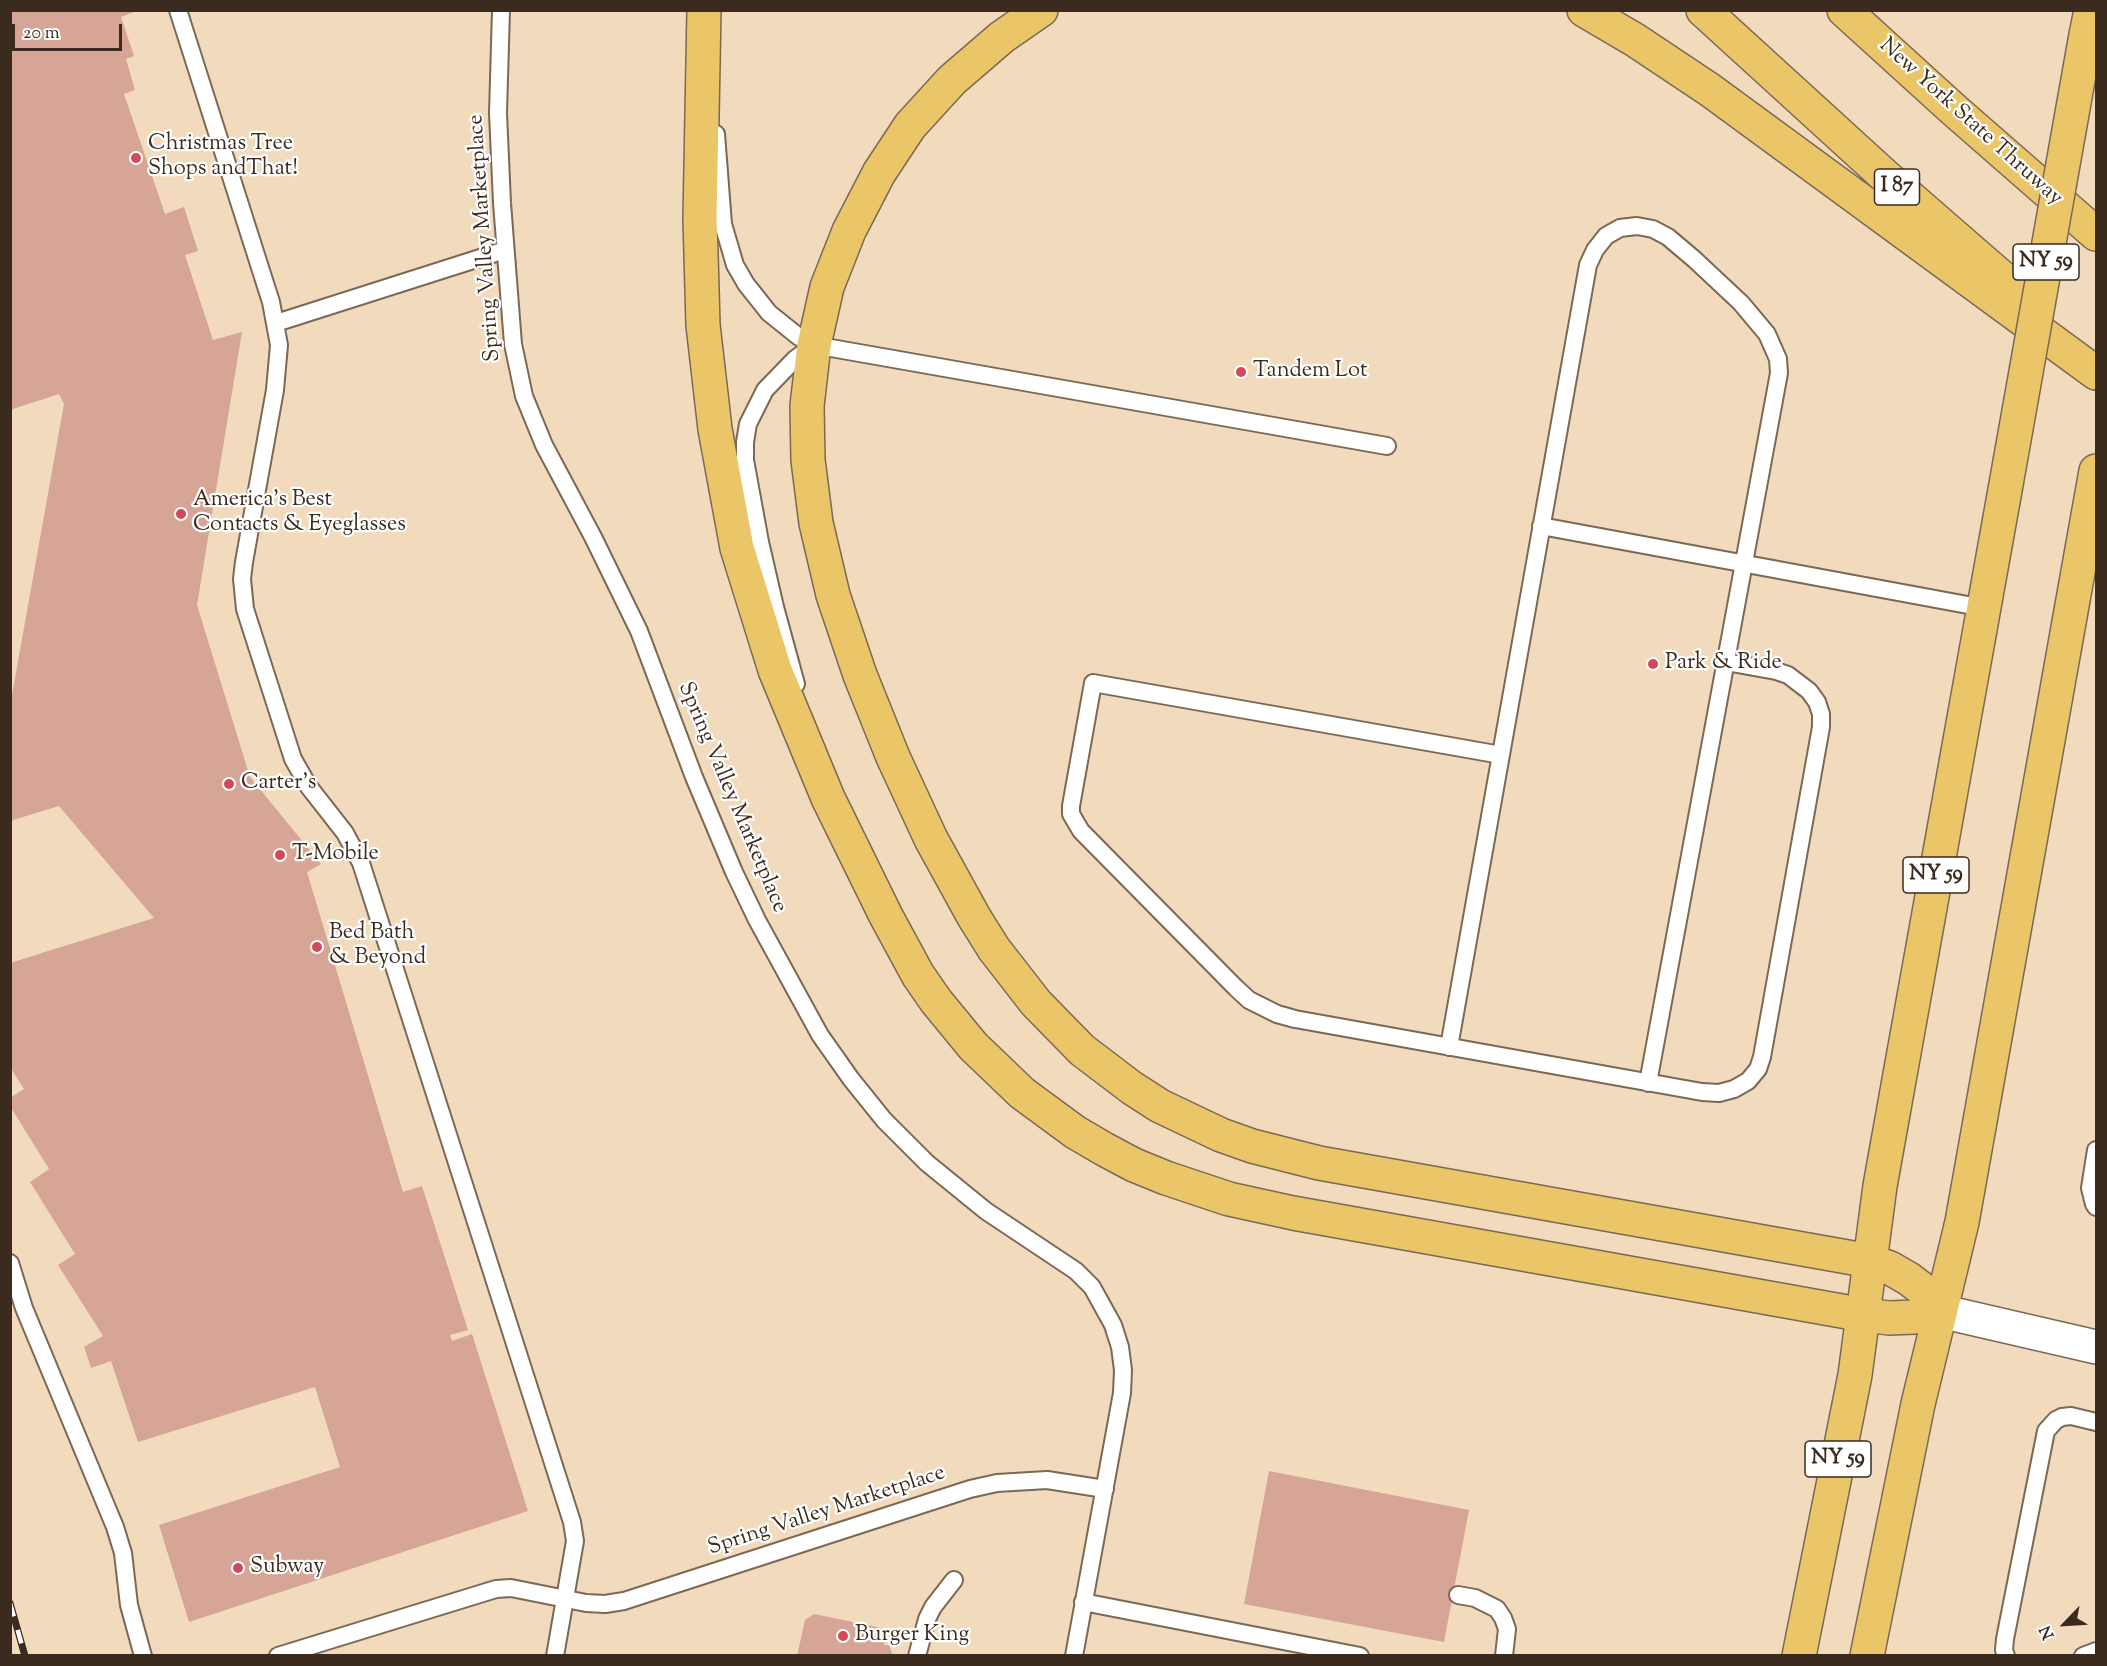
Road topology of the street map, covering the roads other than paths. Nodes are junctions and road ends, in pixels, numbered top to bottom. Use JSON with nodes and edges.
{"nodes":[{"id":1,"x":178,"y":10,"type":"edge"},
{"id":2,"x":501,"y":10,"type":"edge"},
{"id":3,"x":704,"y":10,"type":"edge"},
{"id":4,"x":709,"y":10,"type":"edge"},
{"id":5,"x":1041,"y":10,"type":"edge"},
{"id":6,"x":1584,"y":10,"type":"edge"},
{"id":7,"x":1702,"y":10,"type":"edge"},
{"id":8,"x":1844,"y":10,"type":"edge"},
{"id":9,"x":2089,"y":23,"type":"edge"},
{"id":10,"x":2097,"y":234,"type":"edge"},
{"id":11,"x":505,"y":250,"type":"junction"},
{"id":12,"x":276,"y":323,"type":"junction"},
{"id":13,"x":814,"y":345,"type":"junction"},
{"id":14,"x":2097,"y":358,"type":"edge"},
{"id":15,"x":2097,"y":373,"type":"edge"},
{"id":16,"x":1387,"y":446,"type":"dead end"},
{"id":17,"x":2097,"y":471,"type":"edge"},
{"id":18,"x":1541,"y":526,"type":"junction"},
{"id":19,"x":1744,"y":563,"type":"junction"},
{"id":20,"x":1984,"y":608,"type":"junction"},
{"id":21,"x":1726,"y":662,"type":"junction"},
{"id":22,"x":1501,"y":755,"type":"junction"},
{"id":23,"x":856,"y":857,"type":"junction"},
{"id":24,"x":1449,"y":1047,"type":"junction"},
{"id":25,"x":1648,"y":1083,"type":"junction"},
{"id":26,"x":2097,"y":1150,"type":"edge"},
{"id":27,"x":2097,"y":1207,"type":"edge"},
{"id":28,"x":1870,"y":1261,"type":"junction"},
{"id":29,"x":10,"y":1263,"type":"edge"},
{"id":30,"x":1940,"y":1311,"type":"junction"},
{"id":31,"x":1864,"y":1315,"type":"junction"},
{"id":32,"x":2097,"y":1347,"type":"edge"},
{"id":33,"x":2097,"y":1422,"type":"edge"},
{"id":34,"x":1105,"y":1489,"type":"junction"},
{"id":35,"x":954,"y":1580,"type":"dead end"},
{"id":36,"x":1458,"y":1595,"type":"dead end"},
{"id":37,"x":564,"y":1600,"type":"junction"},
{"id":38,"x":1083,"y":1602,"type":"junction"},
{"id":39,"x":2097,"y":1651,"type":"edge"},
{"id":40,"x":143,"y":1656,"type":"edge"},
{"id":41,"x":278,"y":1656,"type":"edge"},
{"id":42,"x":555,"y":1656,"type":"edge"},
{"id":43,"x":918,"y":1656,"type":"edge"},
{"id":44,"x":1074,"y":1656,"type":"edge"},
{"id":45,"x":1360,"y":1656,"type":"edge"},
{"id":46,"x":1504,"y":1656,"type":"edge"},
{"id":47,"x":1799,"y":1656,"type":"edge"},
{"id":48,"x":1867,"y":1656,"type":"edge"},
{"id":49,"x":2006,"y":1656,"type":"edge"},
{"id":50,"x":2083,"y":1656,"type":"edge"}],
"edges":[{"from":1,"to":12,"type":"lane"},
{"from":2,"to":11,"type":"lane","name":"Spring Valley Marketplace"},
{"from":3,"to":23,"type":"main road"},
{"from":4,"to":13,"type":"lane"},
{"from":5,"to":13,"type":"main road"},
{"from":6,"to":15,"type":"main road"},
{"from":7,"to":14,"type":"main road","number":"I 87"},
{"from":8,"to":10,"type":"main road","name":"New York State Thruway"},
{"from":9,"to":20,"type":"main road","number":"NY 59","bridge":true},
{"from":11,"to":12,"type":"lane"},
{"from":11,"to":34,"type":"lane","name":"Spring Valley Marketplace"},
{"from":12,"to":37,"type":"lane"},
{"from":13,"to":16,"type":"lane"},
{"from":13,"to":23,"type":"lane"},
{"from":13,"to":28,"type":"main road"},
{"from":17,"to":30,"type":"main road","number":"NY 59"},
{"from":18,"to":19,"type":"lane"},
{"from":18,"to":19,"type":"lane"},
{"from":18,"to":22,"type":"lane"},
{"from":19,"to":20,"type":"lane"},
{"from":19,"to":21,"type":"lane"},
{"from":20,"to":28,"type":"main road","number":"NY 59"},
{"from":21,"to":25,"type":"lane"},
{"from":21,"to":25,"type":"lane"},
{"from":22,"to":24,"type":"lane"},
{"from":22,"to":24,"type":"lane"},
{"from":23,"to":31,"type":"main road"},
{"from":24,"to":25,"type":"lane"},
{"from":26,"to":27,"type":"lane"},
{"from":28,"to":30,"type":"main road"},
{"from":28,"to":31,"type":"main road","number":"NY 59"},
{"from":29,"to":40,"type":"lane"},
{"from":30,"to":31,"type":"main road"},
{"from":30,"to":32,"type":"street"},
{"from":30,"to":48,"type":"main road","number":"NY 59"},
{"from":31,"to":47,"type":"main road","number":"NY 59"},
{"from":33,"to":49,"type":"lane"},
{"from":34,"to":37,"type":"lane","name":"Spring Valley Marketplace"},
{"from":34,"to":38,"type":"lane","name":"Spring Valley Marketplace"},
{"from":35,"to":43,"type":"lane"},
{"from":36,"to":46,"type":"lane"},
{"from":37,"to":41,"type":"lane","name":"Spring Valley Marketplace"},
{"from":37,"to":42,"type":"lane"},
{"from":38,"to":44,"type":"lane","name":"Spring Valley Marketplace"},
{"from":38,"to":45,"type":"lane"},
{"from":39,"to":50,"type":"lane"}]}
